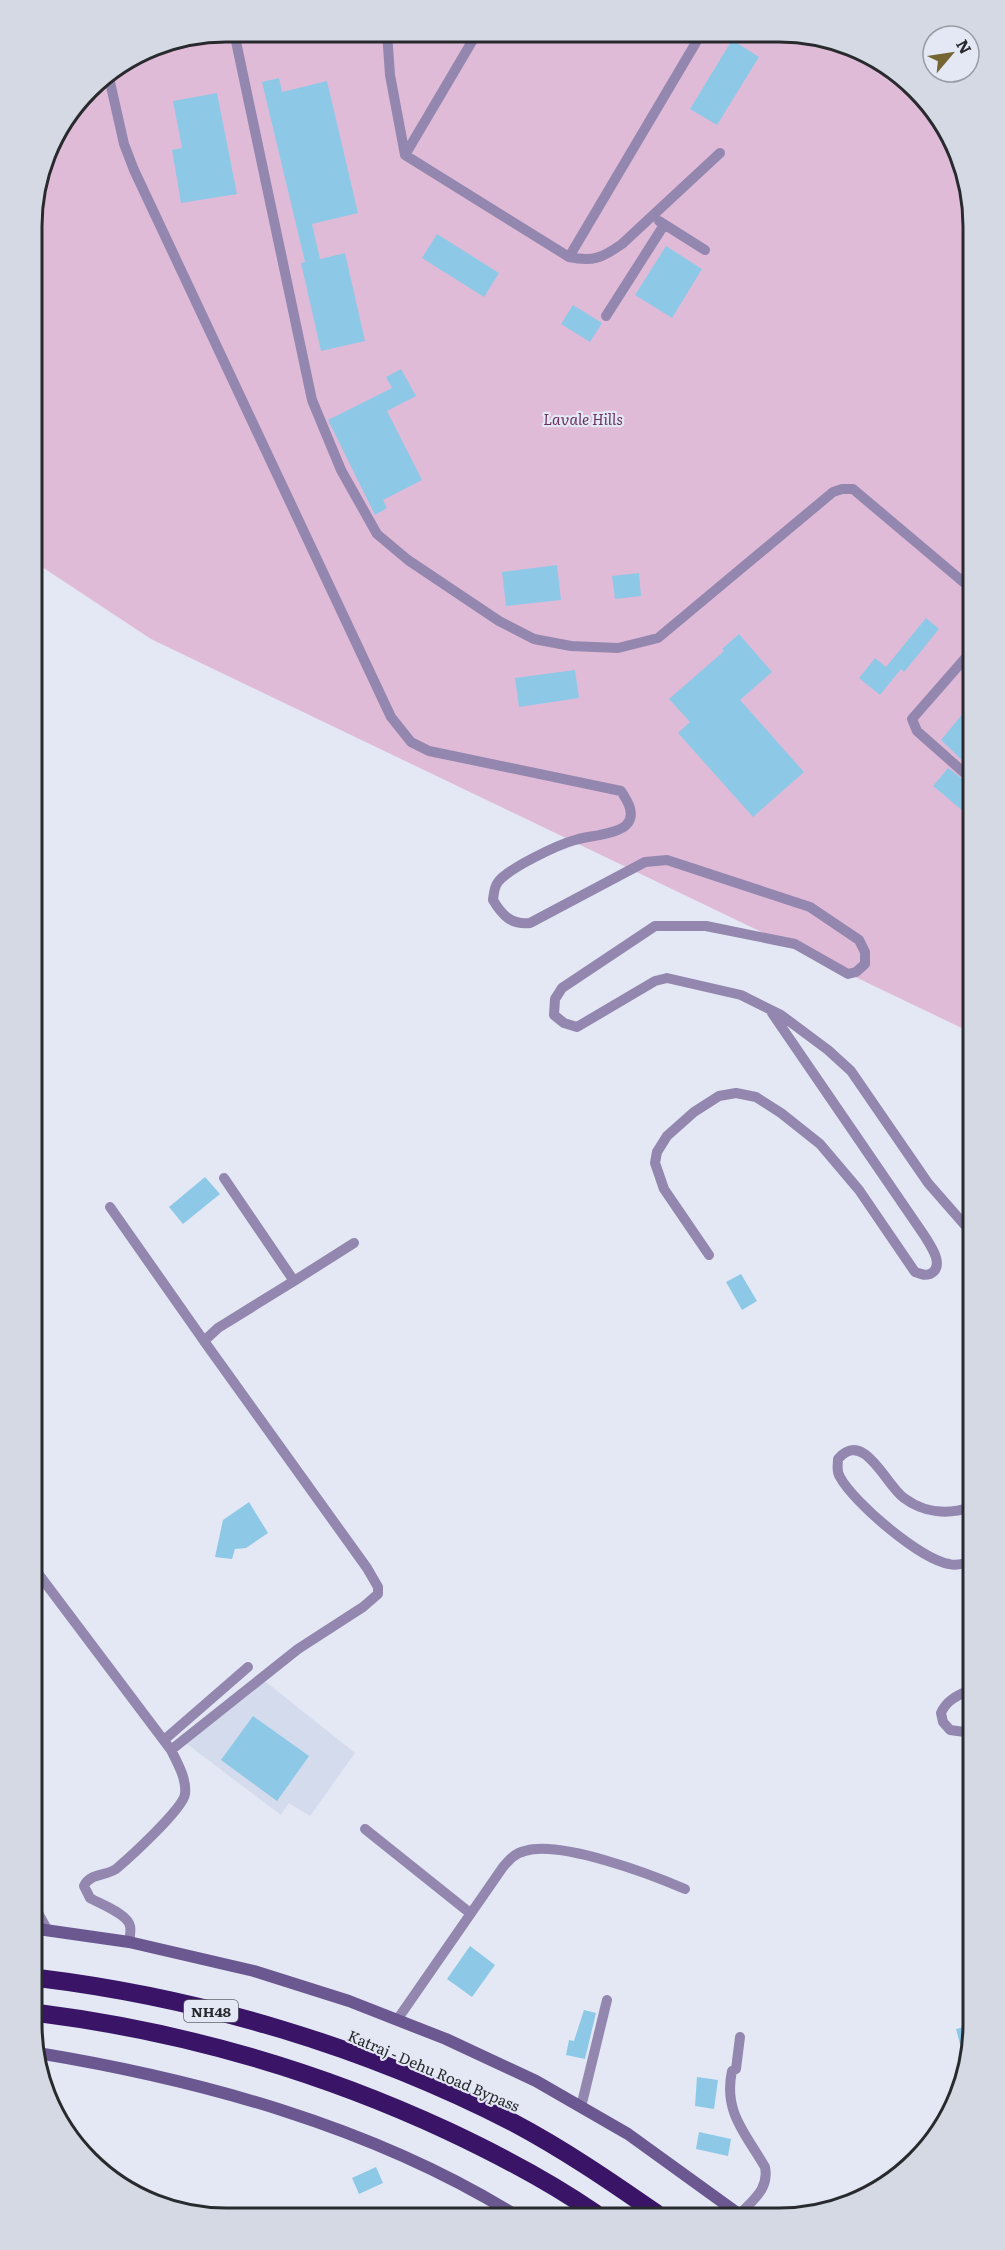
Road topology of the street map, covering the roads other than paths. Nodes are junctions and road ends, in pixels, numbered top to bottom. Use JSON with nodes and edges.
{"nodes":[{"id":1,"x":236,"y":42,"type":"edge"},
{"id":2,"x":388,"y":42,"type":"edge"},
{"id":3,"x":472,"y":42,"type":"edge"},
{"id":4,"x":696,"y":42,"type":"edge"},
{"id":5,"x":110,"y":84,"type":"edge"},
{"id":6,"x":720,"y":153,"type":"dead end"},
{"id":7,"x":405,"y":155,"type":"junction"},
{"id":8,"x":651,"y":216,"type":"junction"},
{"id":9,"x":664,"y":225,"type":"junction"},
{"id":10,"x":705,"y":250,"type":"dead end"},
{"id":11,"x":569,"y":257,"type":"junction"},
{"id":12,"x":606,"y":316,"type":"dead end"},
{"id":13,"x":963,"y":582,"type":"edge"},
{"id":14,"x":963,"y":661,"type":"edge"},
{"id":15,"x":963,"y":772,"type":"edge"},
{"id":16,"x":770,"y":1010,"type":"junction"},
{"id":17,"x":224,"y":1178,"type":"dead end"},
{"id":18,"x":110,"y":1207,"type":"dead end"},
{"id":19,"x":963,"y":1223,"type":"edge"},
{"id":20,"x":354,"y":1244,"type":"dead end"},
{"id":21,"x":709,"y":1255,"type":"dead end"},
{"id":22,"x":294,"y":1281,"type":"junction"},
{"id":23,"x":204,"y":1341,"type":"junction"},
{"id":24,"x":963,"y":1509,"type":"edge"},
{"id":25,"x":963,"y":1564,"type":"edge"},
{"id":26,"x":42,"y":1579,"type":"edge"},
{"id":27,"x":248,"y":1667,"type":"dead end"},
{"id":28,"x":963,"y":1694,"type":"edge"},
{"id":29,"x":963,"y":1732,"type":"edge"},
{"id":30,"x":164,"y":1740,"type":"junction"},
{"id":31,"x":171,"y":1750,"type":"junction"},
{"id":32,"x":365,"y":1829,"type":"dead end"},
{"id":33,"x":685,"y":1889,"type":"dead end"},
{"id":34,"x":471,"y":1912,"type":"junction"},
{"id":35,"x":43,"y":1930,"type":"edge"},
{"id":36,"x":129,"y":1942,"type":"junction"},
{"id":37,"x":42,"y":1979,"type":"edge"},
{"id":38,"x":607,"y":2000,"type":"dead end"},
{"id":39,"x":42,"y":2014,"type":"edge"},
{"id":40,"x":397,"y":2020,"type":"junction"},
{"id":41,"x":740,"y":2037,"type":"dead end"},
{"id":42,"x":45,"y":2055,"type":"edge"},
{"id":43,"x":581,"y":2107,"type":"junction"},
{"id":44,"x":504,"y":2208,"type":"edge"},
{"id":45,"x":587,"y":2208,"type":"edge"},
{"id":46,"x":649,"y":2208,"type":"edge"},
{"id":47,"x":730,"y":2208,"type":"edge"},
{"id":48,"x":746,"y":2208,"type":"edge"}],
"edges":[{"from":1,"to":13,"type":"lane"},
{"from":2,"to":7,"type":"lane"},
{"from":3,"to":7,"type":"lane"},
{"from":4,"to":11,"type":"lane"},
{"from":5,"to":16,"type":"lane"},
{"from":6,"to":8,"type":"lane"},
{"from":7,"to":11,"type":"lane"},
{"from":8,"to":9,"type":"lane"},
{"from":8,"to":11,"type":"lane"},
{"from":9,"to":10,"type":"lane"},
{"from":9,"to":12,"type":"lane"},
{"from":14,"to":15,"type":"lane"},
{"from":16,"to":19,"type":"lane"},
{"from":16,"to":21,"type":"lane"},
{"from":17,"to":22,"type":"lane"},
{"from":18,"to":23,"type":"lane"},
{"from":20,"to":22,"type":"lane"},
{"from":22,"to":23,"type":"lane"},
{"from":23,"to":31,"type":"lane"},
{"from":24,"to":25,"type":"lane"},
{"from":26,"to":30,"type":"lane"},
{"from":27,"to":30,"type":"lane"},
{"from":28,"to":29,"type":"lane"},
{"from":30,"to":31,"type":"lane"},
{"from":31,"to":36,"type":"lane"},
{"from":32,"to":34,"type":"lane"},
{"from":33,"to":34,"type":"lane"},
{"from":34,"to":40,"type":"lane"},
{"from":35,"to":36,"type":"street"},
{"from":36,"to":40,"type":"street"},
{"from":37,"to":46,"type":"highway","name":"Katraj - Dehu Road Bypass","number":"NH48"},
{"from":38,"to":43,"type":"lane"},
{"from":39,"to":45,"type":"highway","number":"NH48"},
{"from":40,"to":43,"type":"street"},
{"from":41,"to":48,"type":"lane"},
{"from":42,"to":44,"type":"street"},
{"from":43,"to":47,"type":"street"}]}
